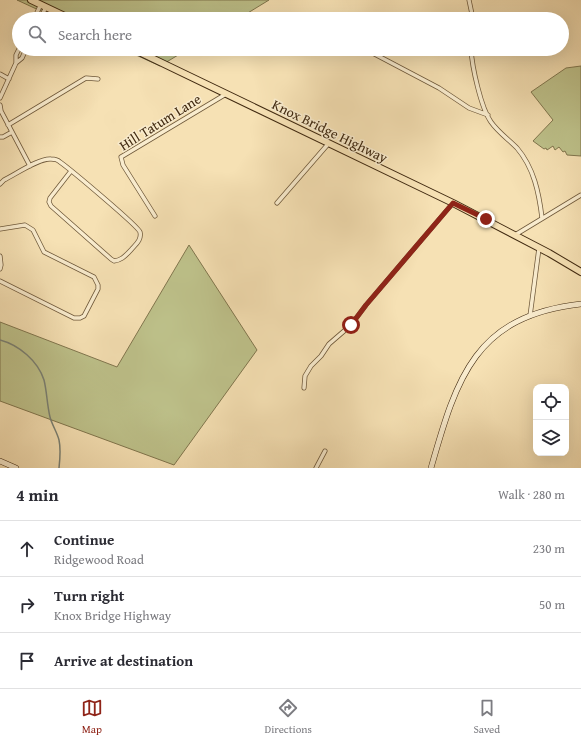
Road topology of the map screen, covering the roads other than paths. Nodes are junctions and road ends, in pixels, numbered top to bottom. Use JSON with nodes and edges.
{"nodes":[{"id":1,"x":31,"y":0,"type":"edge"},
{"id":2,"x":469,"y":0,"type":"edge"},
{"id":3,"x":43,"y":6,"type":"junction"},
{"id":4,"x":39,"y":12,"type":"edge"},
{"id":5,"x":42,"y":12,"type":"edge"},
{"id":6,"x":56,"y":12,"type":"edge"},
{"id":7,"x":472,"y":12,"type":"edge"},
{"id":8,"x":16,"y":56,"type":"edge"},
{"id":9,"x":23,"y":56,"type":"edge"},
{"id":10,"x":147,"y":56,"type":"edge"},
{"id":11,"x":378,"y":56,"type":"edge"},
{"id":12,"x":472,"y":56,"type":"edge"},
{"id":13,"x":16,"y":63,"type":"junction"},
{"id":14,"x":0,"y":74,"type":"edge"},
{"id":15,"x":9,"y":79,"type":"junction"},
{"id":16,"x":98,"y":79,"type":"dead end"},
{"id":17,"x":226,"y":94,"type":"junction"},
{"id":18,"x":0,"y":98,"type":"edge"},
{"id":19,"x":0,"y":105,"type":"edge"},
{"id":20,"x":488,"y":116,"type":"junction"},
{"id":21,"x":4,"y":117,"type":"junction"},
{"id":22,"x":0,"y":120,"type":"edge"},
{"id":23,"x":8,"y":124,"type":"junction"},
{"id":24,"x":12,"y":132,"type":"junction"},
{"id":25,"x":0,"y":136,"type":"edge"},
{"id":26,"x":329,"y":143,"type":"junction"},
{"id":27,"x":30,"y":166,"type":"junction"},
{"id":28,"x":71,"y":172,"type":"junction"},
{"id":29,"x":0,"y":184,"type":"edge"},
{"id":30,"x":581,"y":195,"type":"edge"},
{"id":31,"x":277,"y":203,"type":"dead end"},
{"id":32,"x":453,"y":203,"type":"junction"},
{"id":33,"x":155,"y":216,"type":"dead end"},
{"id":34,"x":542,"y":218,"type":"junction"},
{"id":35,"x":0,"y":229,"type":"edge"},
{"id":36,"x":515,"y":235,"type":"junction"},
{"id":37,"x":539,"y":248,"type":"junction"},
{"id":38,"x":0,"y":256,"type":"edge"},
{"id":39,"x":0,"y":269,"type":"edge"},
{"id":40,"x":581,"y":272,"type":"edge"},
{"id":41,"x":0,"y":281,"type":"edge"},
{"id":42,"x":581,"y":304,"type":"edge"},
{"id":43,"x":530,"y":316,"type":"junction"},
{"id":44,"x":304,"y":388,"type":"dead end"},
{"id":45,"x":325,"y":451,"type":"dead end"},
{"id":46,"x":0,"y":461,"type":"edge"},
{"id":47,"x":16,"y":468,"type":"edge"},
{"id":48,"x":316,"y":468,"type":"edge"},
{"id":49,"x":431,"y":468,"type":"edge"}],
"edges":[{"from":1,"to":3,"type":"main road"},
{"from":2,"to":7,"type":"street"},
{"from":3,"to":4,"type":"street"},
{"from":3,"to":5,"type":"street"},
{"from":3,"to":6,"type":"main road"},
{"from":8,"to":13,"type":"street"},
{"from":9,"to":13,"type":"street"},
{"from":10,"to":17,"type":"main road","name":"Knox Bridge Highway"},
{"from":11,"to":20,"type":"street"},
{"from":12,"to":20,"type":"street"},
{"from":13,"to":15,"type":"street"},
{"from":14,"to":15,"type":"street"},
{"from":15,"to":18,"type":"street"},
{"from":16,"to":23,"type":"street"},
{"from":17,"to":26,"type":"main road","name":"Knox Bridge Highway"},
{"from":17,"to":33,"type":"street","name":"Hill Tatum Lane"},
{"from":19,"to":21,"type":"street"},
{"from":20,"to":34,"type":"street"},
{"from":21,"to":22,"type":"street"},
{"from":21,"to":23,"type":"street"},
{"from":23,"to":24,"type":"street"},
{"from":24,"to":25,"type":"street"},
{"from":24,"to":27,"type":"street"},
{"from":26,"to":31,"type":"street"},
{"from":26,"to":32,"type":"main road","name":"Knox Bridge Highway"},
{"from":27,"to":28,"type":"street"},
{"from":27,"to":29,"type":"street"},
{"from":28,"to":28,"type":"street"},
{"from":30,"to":34,"type":"street"},
{"from":32,"to":36,"type":"main road","name":"Knox Bridge Highway"},
{"from":32,"to":44,"type":"street"},
{"from":34,"to":36,"type":"street"},
{"from":35,"to":41,"type":"street"},
{"from":36,"to":37,"type":"main road","name":"Knox Bridge Highway"},
{"from":37,"to":40,"type":"main road","name":"Knox Bridge Highway"},
{"from":37,"to":43,"type":"street"},
{"from":38,"to":39,"type":"street"},
{"from":42,"to":43,"type":"main road"},
{"from":43,"to":49,"type":"main road"},
{"from":45,"to":48,"type":"street"},
{"from":46,"to":47,"type":"main road"}]}
